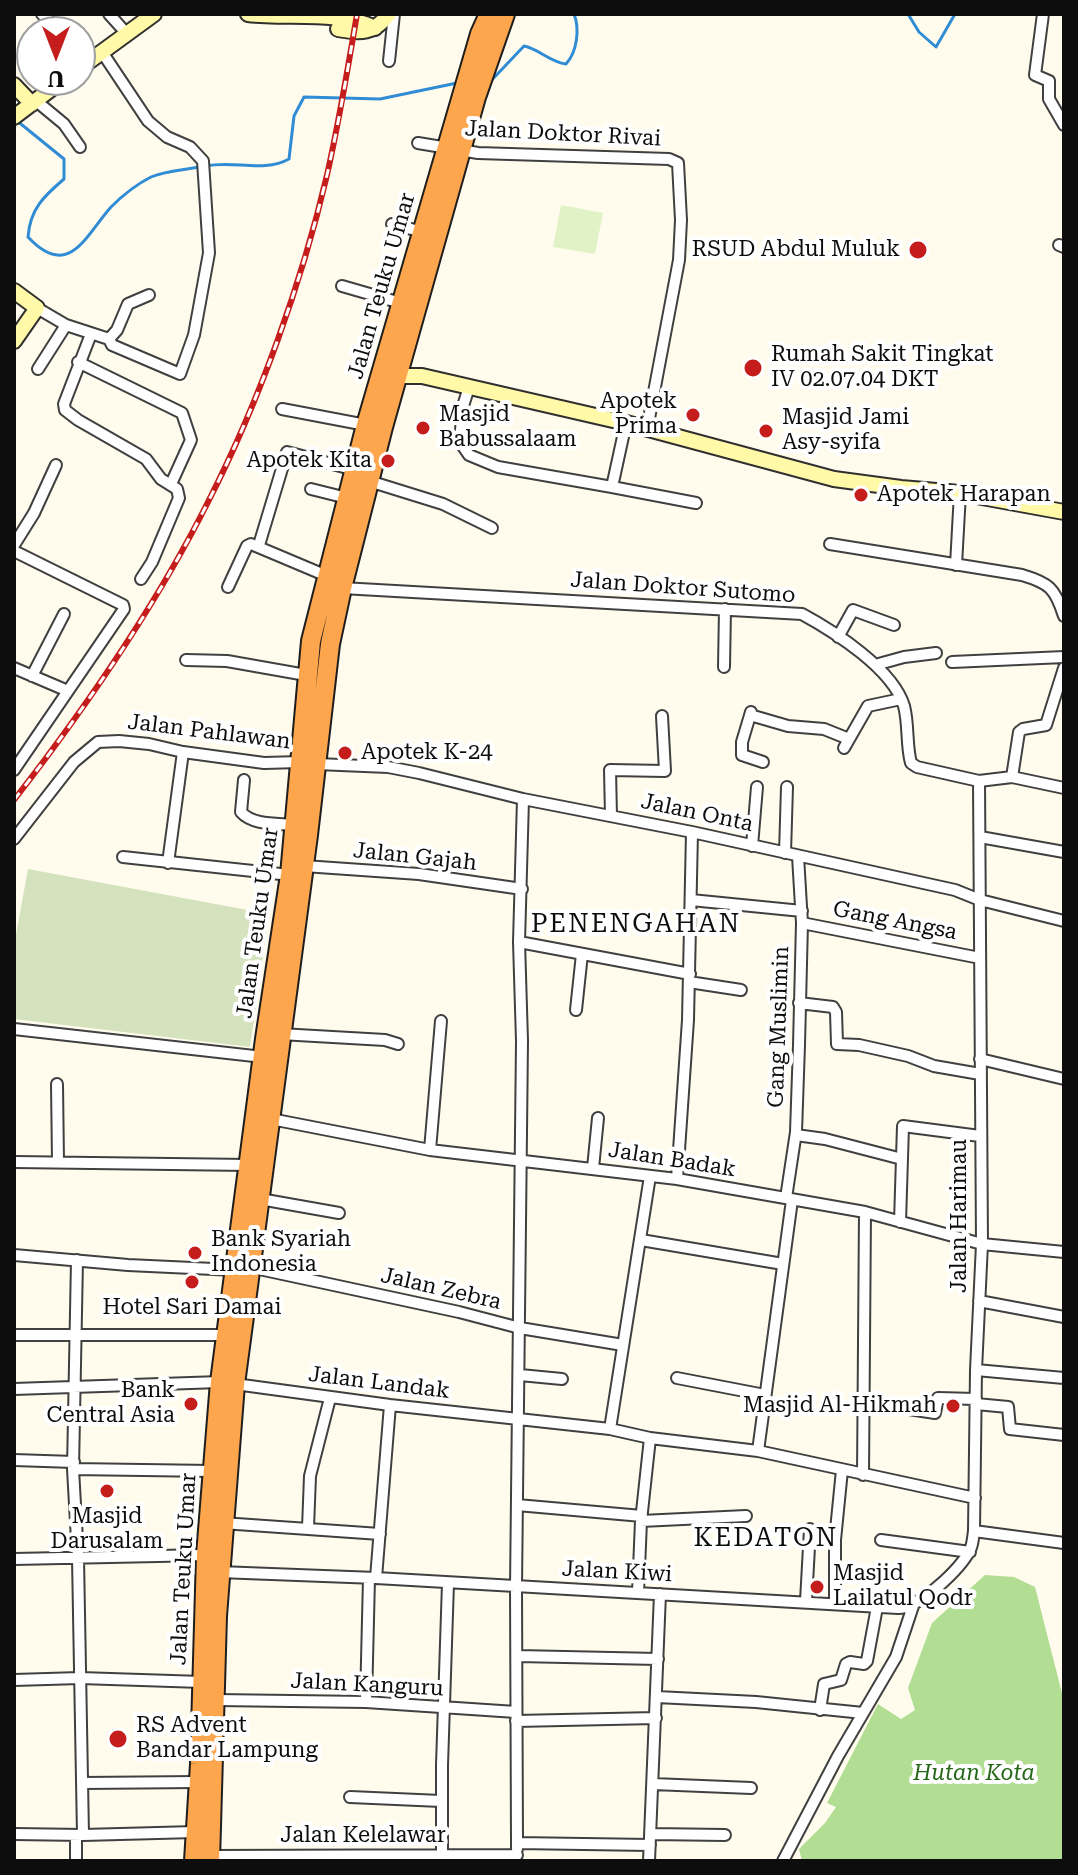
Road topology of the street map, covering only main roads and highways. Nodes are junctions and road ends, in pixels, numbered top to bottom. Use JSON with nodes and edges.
{"nodes":[{"id":1,"x":489,"y":14,"type":"edge"},
{"id":2,"x":505,"y":14,"type":"edge"},
{"id":3,"x":454,"y":149,"type":"junction"},
{"id":4,"x":409,"y":297,"type":"junction"},
{"id":5,"x":399,"y":356,"type":"junction"},
{"id":6,"x":362,"y":476,"type":"junction"},
{"id":7,"x":334,"y":582,"type":"junction"},
{"id":8,"x":317,"y":655,"type":"junction"},
{"id":9,"x":309,"y":763,"type":"junction"},
{"id":10,"x":297,"y":870,"type":"junction"},
{"id":11,"x":274,"y":1032,"type":"junction"},
{"id":12,"x":243,"y":1269,"type":"junction"},
{"id":13,"x":228,"y":1383,"type":"junction"},
{"id":14,"x":210,"y":1615,"type":"junction"},
{"id":15,"x":210,"y":1638,"type":"junction"},
{"id":16,"x":205,"y":1859,"type":"edge"}],
"edges":[{"from":1,"to":3,"type":"highway","name":"Jalan Teuku Umar"},
{"from":2,"to":3,"type":"highway","name":"Jalan Teuku Umar"},
{"from":3,"to":4,"type":"highway","name":"Jalan Teuku Umar"},
{"from":3,"to":4,"type":"highway","name":"Jalan Teuku Umar"},
{"from":4,"to":5,"type":"highway","name":"Jalan Teuku Umar"},
{"from":5,"to":6,"type":"highway","name":"Jalan Teuku Umar"},
{"from":5,"to":6,"type":"highway","name":"Jalan Teuku Umar"},
{"from":6,"to":7,"type":"highway","name":"Jalan Teuku Umar"},
{"from":6,"to":7,"type":"highway","name":"Jalan Teuku Umar"},
{"from":7,"to":8,"type":"highway","name":"Jalan Teuku Umar"},
{"from":8,"to":9,"type":"highway","name":"Jalan Teuku Umar"},
{"from":8,"to":9,"type":"highway","name":"Jalan Teuku Umar"},
{"from":9,"to":10,"type":"highway","name":"Jalan Teuku Umar"},
{"from":9,"to":10,"type":"highway","name":"Jalan Teuku Umar"},
{"from":10,"to":11,"type":"highway","name":"Jalan Teuku Umar"},
{"from":11,"to":12,"type":"highway","name":"Jalan Teuku Umar"},
{"from":11,"to":12,"type":"highway","name":"Jalan Teuku Umar"},
{"from":12,"to":13,"type":"highway","name":"Jalan Teuku Umar"},
{"from":12,"to":13,"type":"highway","name":"Jalan Teuku Umar"},
{"from":13,"to":14,"type":"highway","name":"Jalan Teuku Umar"},
{"from":13,"to":14,"type":"highway","name":"Jalan Teuku Umar"},
{"from":14,"to":15,"type":"highway","name":"Jalan Teuku Umar"},
{"from":15,"to":16,"type":"highway","name":"Jalan Teuku Umar"},
{"from":15,"to":16,"type":"highway","name":"Jalan Teuku Umar"}]}
